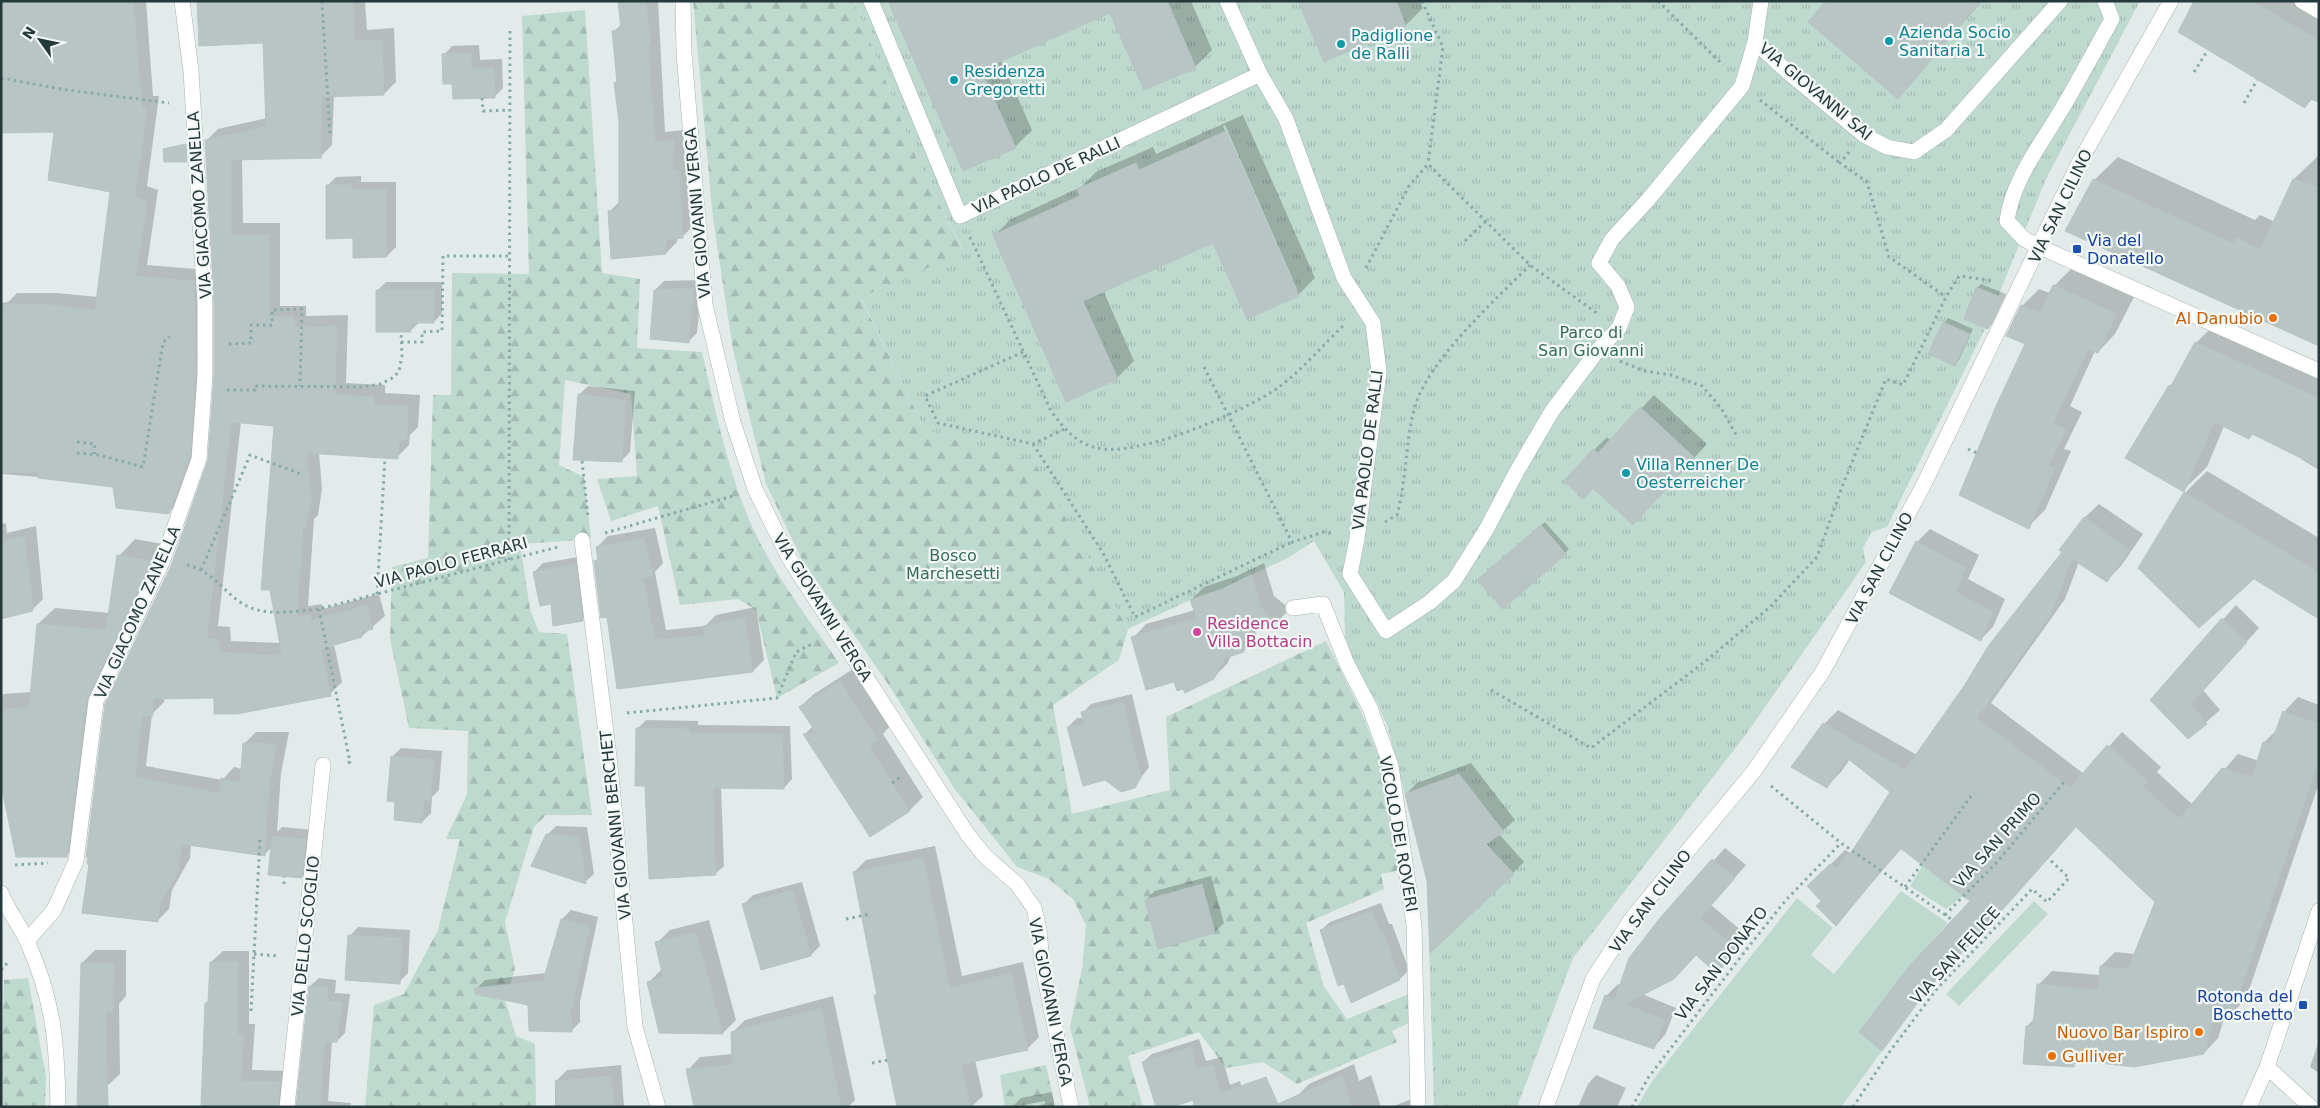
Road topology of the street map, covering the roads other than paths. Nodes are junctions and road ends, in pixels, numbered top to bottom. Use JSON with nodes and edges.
{"nodes":[{"id":1,"x":182,"y":1,"type":"edge"},
{"id":2,"x":683,"y":1,"type":"edge"},
{"id":3,"x":871,"y":1,"type":"edge"},
{"id":4,"x":1227,"y":1,"type":"edge"},
{"id":5,"x":1761,"y":1,"type":"edge"},
{"id":6,"x":2060,"y":1,"type":"edge"},
{"id":7,"x":2105,"y":1,"type":"edge"},
{"id":8,"x":2171,"y":1,"type":"edge"},
{"id":9,"x":2302,"y":1,"type":"edge"},
{"id":10,"x":2319,"y":12,"type":"edge"},
{"id":11,"x":1755,"y":42,"type":"junction"},
{"id":12,"x":1260,"y":74,"type":"junction"},
{"id":13,"x":2040,"y":247,"type":"junction"},
{"id":14,"x":2319,"y":372,"type":"edge"},
{"id":15,"x":586,"y":539,"type":"road end"},
{"id":16,"x":1293,"y":608,"type":"dead end"},
{"id":17,"x":323,"y":765,"type":"road end"},
{"id":18,"x":1,"y":892,"type":"edge"},
{"id":19,"x":2319,"y":911,"type":"edge"},
{"id":20,"x":27,"y":941,"type":"junction"},
{"id":21,"x":2267,"y":1067,"type":"junction"},
{"id":22,"x":58,"y":1107,"type":"edge"},
{"id":23,"x":287,"y":1107,"type":"edge"},
{"id":24,"x":658,"y":1107,"type":"edge"},
{"id":25,"x":1072,"y":1107,"type":"edge"},
{"id":26,"x":1418,"y":1107,"type":"edge"},
{"id":27,"x":1546,"y":1107,"type":"edge"},
{"id":28,"x":2249,"y":1107,"type":"edge"},
{"id":29,"x":2262,"y":1107,"type":"edge"},
{"id":30,"x":2311,"y":1107,"type":"edge"}],
"edges":[{"from":1,"to":20,"type":"street","name":"VIA GIACOMO ZANELLA"},
{"from":2,"to":25,"type":"street","name":"VIA GIOVANNI VERGA"},
{"from":3,"to":12,"type":"street","name":"VIA PAOLO DE RALLI"},
{"from":4,"to":12,"type":"street","name":"VIA PAOLO DE RALLI"},
{"from":5,"to":11,"type":"street","name":"VIA GIOVANNI SAI"},
{"from":6,"to":11,"type":"street","name":"VIA GIOVANNI SAI"},
{"from":7,"to":13,"type":"street"},
{"from":8,"to":13,"type":"street","name":"VIA SAN CILINO"},
{"from":9,"to":10,"type":"street"},
{"from":11,"to":12,"type":"street","name":"VIA PAOLO DE RALLI"},
{"from":13,"to":14,"type":"street"},
{"from":13,"to":27,"type":"street","name":"VIA SAN CILINO"},
{"from":15,"to":24,"type":"street","name":"VIA GIOVANNI BERCHET"},
{"from":16,"to":26,"type":"street","name":"VICOLO DEI ROVERI"},
{"from":17,"to":23,"type":"street","name":"VIA DELLO SCOGLIO"},
{"from":18,"to":20,"type":"street"},
{"from":19,"to":21,"type":"street"},
{"from":20,"to":22,"type":"street"},
{"from":21,"to":28,"type":"street"},
{"from":21,"to":29,"type":"street"},
{"from":21,"to":30,"type":"street"}]}
